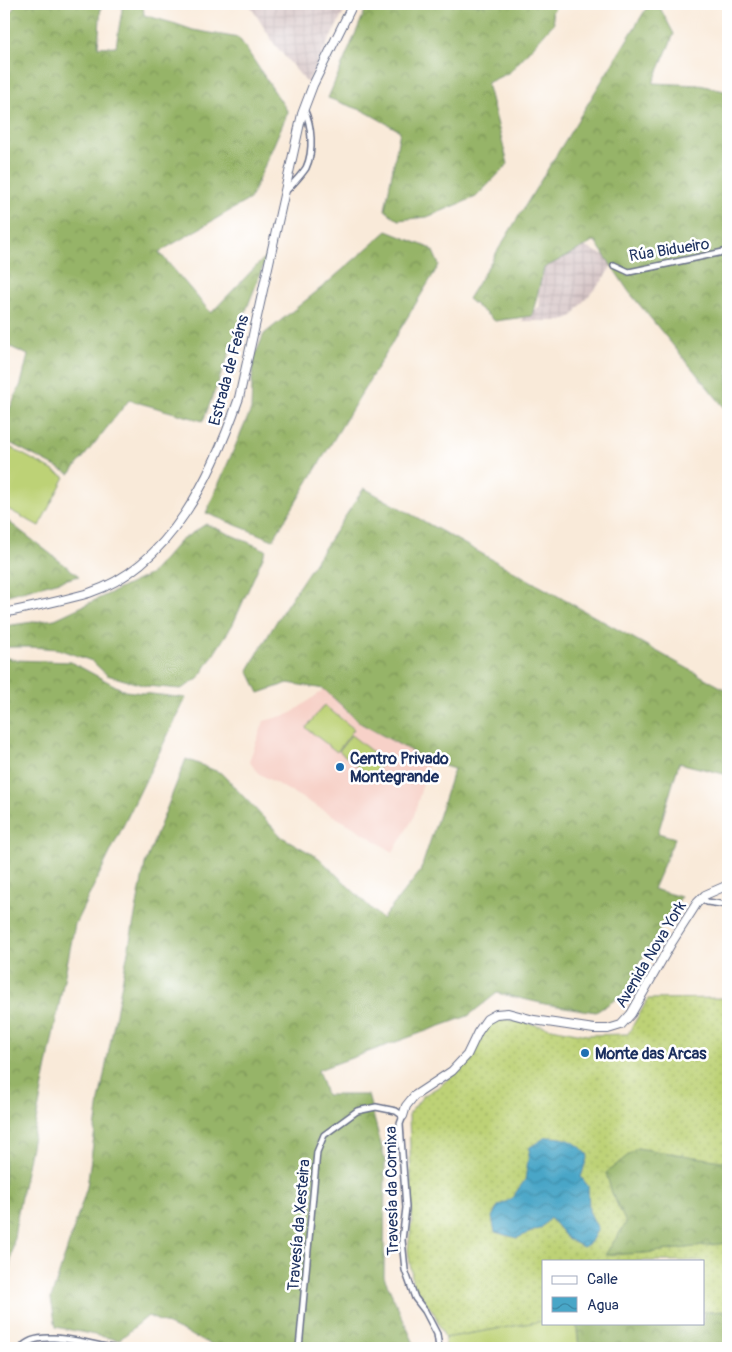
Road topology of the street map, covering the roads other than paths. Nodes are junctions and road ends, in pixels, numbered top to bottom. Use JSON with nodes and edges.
{"nodes":[{"id":1,"x":353,"y":4,"type":"edge"},
{"id":2,"x":304,"y":109,"type":"junction"},
{"id":3,"x":285,"y":192,"type":"junction"},
{"id":4,"x":728,"y":251,"type":"edge"},
{"id":5,"x":614,"y":264,"type":"dead end"},
{"id":6,"x":4,"y":613,"type":"edge"},
{"id":7,"x":728,"y":885,"type":"edge"},
{"id":8,"x":702,"y":898,"type":"junction"},
{"id":9,"x":728,"y":905,"type":"edge"},
{"id":10,"x":403,"y":1116,"type":"junction"},
{"id":11,"x":22,"y":1348,"type":"edge"},
{"id":12,"x":113,"y":1348,"type":"edge"},
{"id":13,"x":299,"y":1348,"type":"edge"},
{"id":14,"x":439,"y":1348,"type":"edge"}],
"edges":[{"from":1,"to":2,"type":"street","name":"Estrada de Feáns"},
{"from":2,"to":3,"type":"street","name":"Estrada de Feáns"},
{"from":2,"to":3,"type":"street","name":"Estrada de Feáns"},
{"from":3,"to":6,"type":"street","name":"Estrada de Feáns"},
{"from":4,"to":5,"type":"street","name":"Rúa Bidueiro"},
{"from":7,"to":8,"type":"street","name":"Avenida Nova York"},
{"from":8,"to":9,"type":"street"},
{"from":8,"to":10,"type":"street","name":"Avenida Nova York"},
{"from":10,"to":13,"type":"street","name":"Travesía da Xesteira"},
{"from":10,"to":14,"type":"street","name":"Travesía da Cornixa"},
{"from":11,"to":12,"type":"street"}]}
